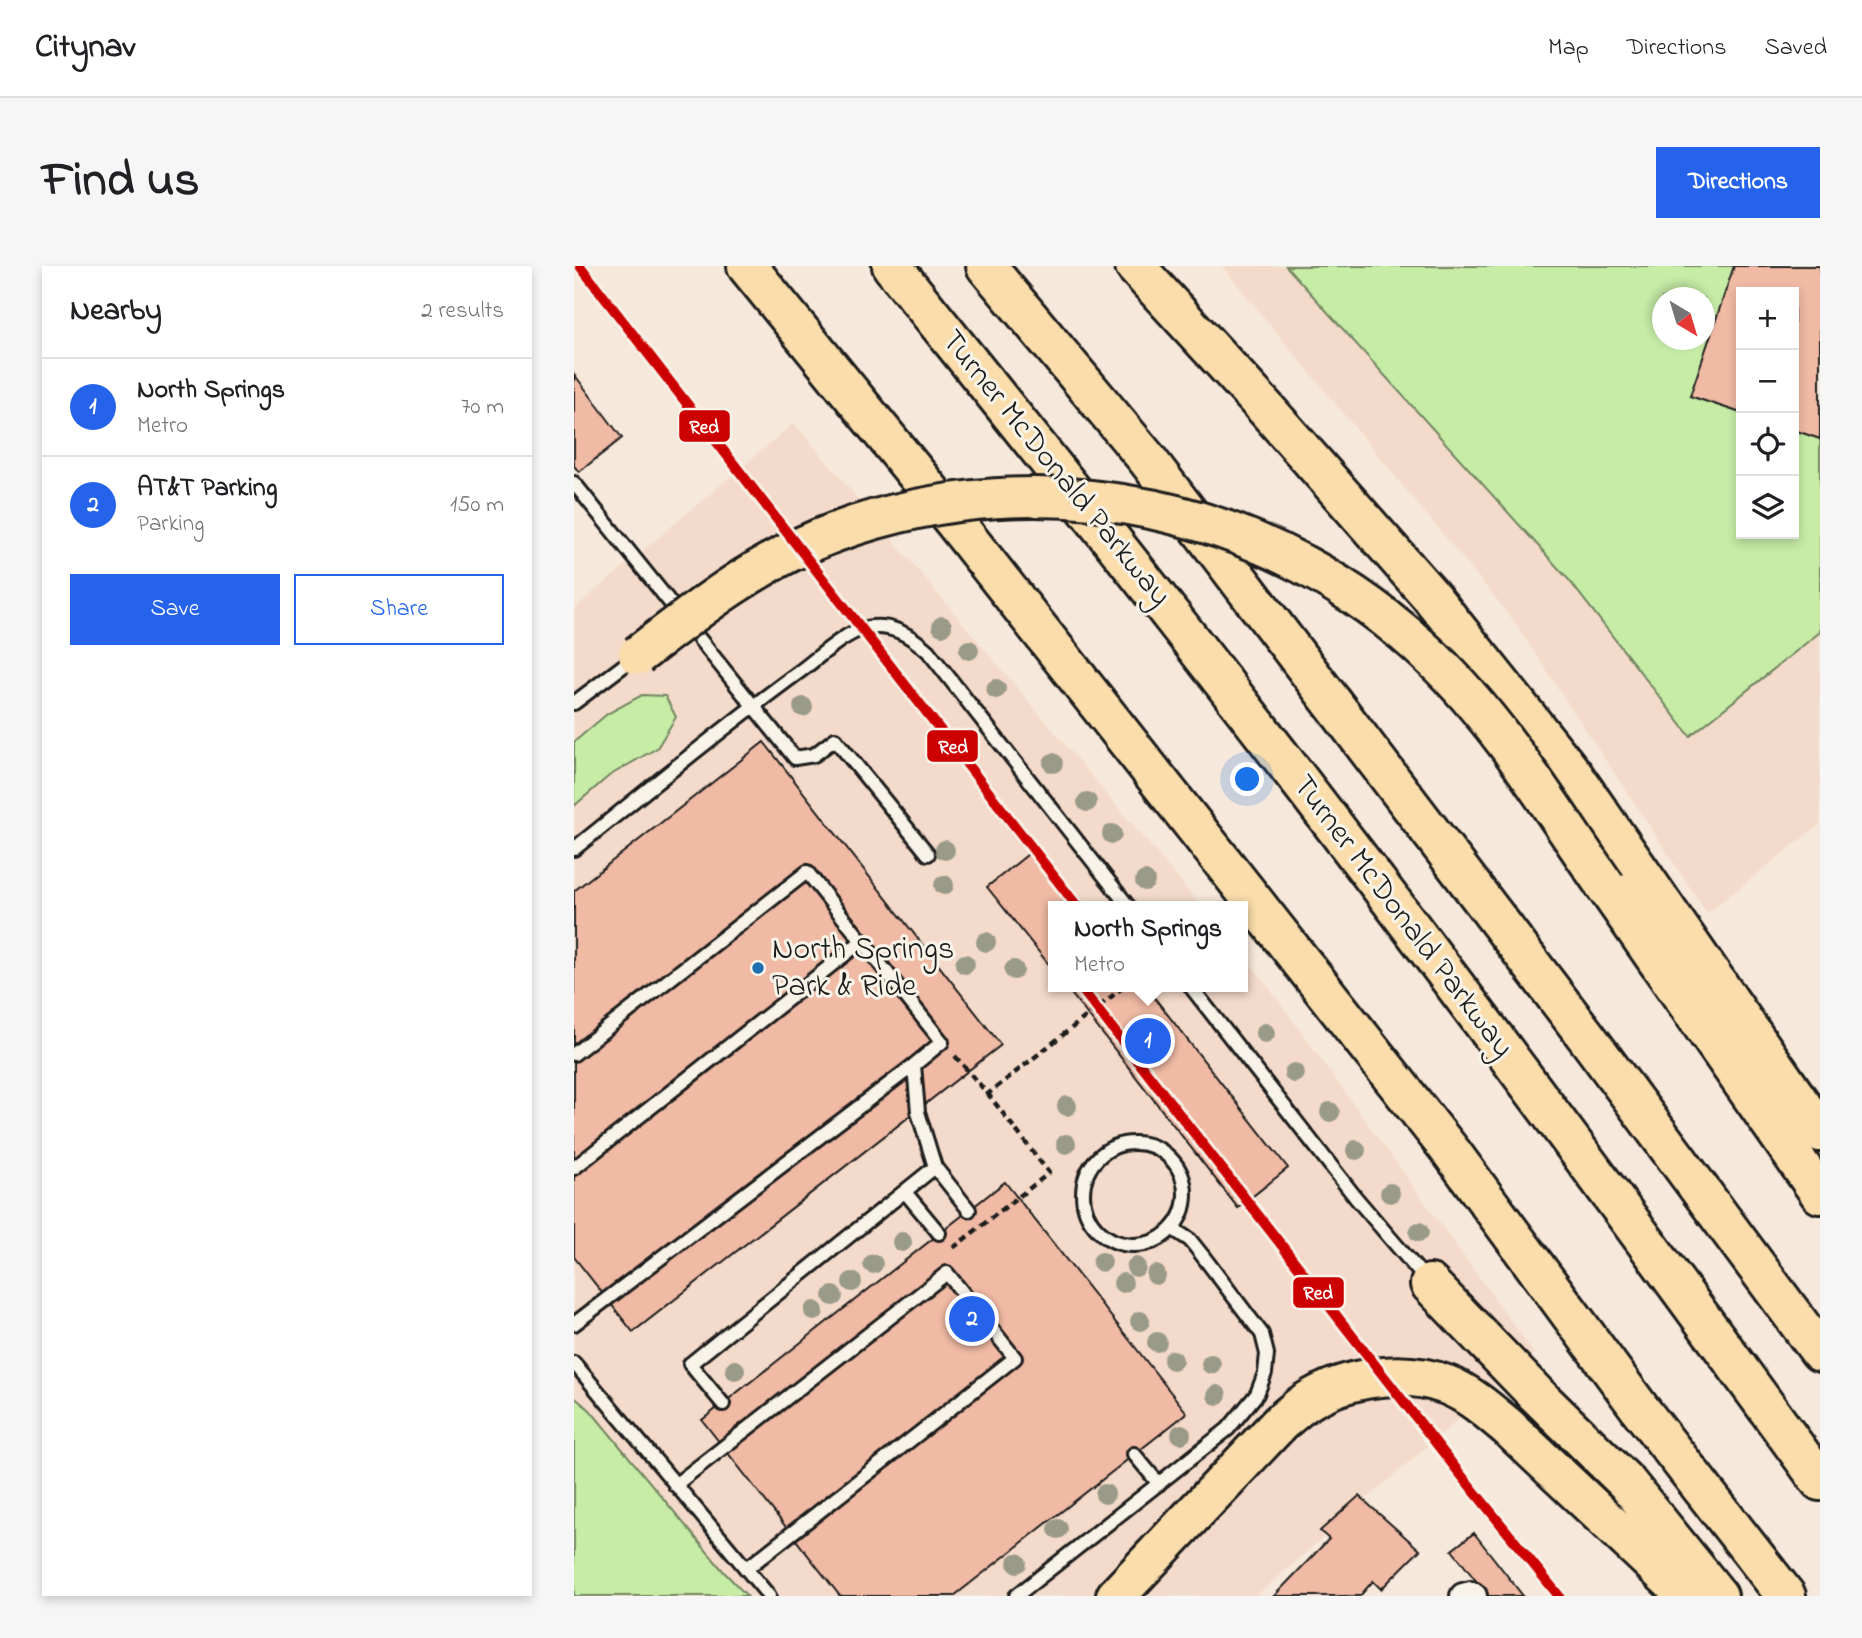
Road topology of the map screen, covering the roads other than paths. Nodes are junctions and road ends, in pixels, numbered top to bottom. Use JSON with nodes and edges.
{"nodes":[{"id":1,"x":747,"y":266,"type":"edge"},
{"id":2,"x":892,"y":266,"type":"edge"},
{"id":3,"x":986,"y":266,"type":"edge"},
{"id":4,"x":1135,"y":266,"type":"edge"},
{"id":5,"x":574,"y":483,"type":"edge"},
{"id":6,"x":638,"y":655,"type":"joint"},
{"id":7,"x":574,"y":703,"type":"edge"},
{"id":8,"x":753,"y":706,"type":"junction"},
{"id":9,"x":574,"y":849,"type":"edge"},
{"id":10,"x":928,"y":855,"type":"dead end"},
{"id":11,"x":1124,"y":901,"type":"edge"},
{"id":12,"x":862,"y":941,"type":"junction"},
{"id":13,"x":1195,"y":992,"type":"edge"},
{"id":14,"x":574,"y":1054,"type":"edge"},
{"id":15,"x":914,"y":1065,"type":"junction"},
{"id":16,"x":1820,"y":1132,"type":"edge"},
{"id":17,"x":935,"y":1167,"type":"junction"},
{"id":18,"x":574,"y":1168,"type":"edge"},
{"id":19,"x":905,"y":1192,"type":"junction"},
{"id":20,"x":1820,"y":1194,"type":"edge"},
{"id":21,"x":969,"y":1210,"type":"dead end"},
{"id":22,"x":1173,"y":1229,"type":"junction"},
{"id":23,"x":939,"y":1233,"type":"dead end"},
{"id":24,"x":1430,"y":1284,"type":"joint"},
{"id":25,"x":574,"y":1324,"type":"edge"},
{"id":26,"x":1820,"y":1352,"type":"edge"},
{"id":27,"x":574,"y":1363,"type":"edge"},
{"id":28,"x":723,"y":1404,"type":"dead end"},
{"id":29,"x":1134,"y":1454,"type":"dead end"},
{"id":30,"x":1820,"y":1480,"type":"edge"},
{"id":31,"x":1159,"y":1484,"type":"junction"},
{"id":32,"x":675,"y":1485,"type":"junction"},
{"id":33,"x":746,"y":1569,"type":"junction"},
{"id":34,"x":769,"y":1596,"type":"edge"},
{"id":35,"x":1016,"y":1596,"type":"edge"},
{"id":36,"x":1116,"y":1596,"type":"edge"},
{"id":37,"x":1463,"y":1596,"type":"edge"},
{"id":38,"x":1474,"y":1596,"type":"edge"},
{"id":39,"x":1687,"y":1596,"type":"edge"},
{"id":40,"x":1718,"y":1596,"type":"edge"},
{"id":41,"x":1786,"y":1596,"type":"edge"}],
"edges":[{"from":1,"to":41,"type":"highway"},
{"from":2,"to":30,"type":"highway","name":"Turner McDonald Parkway"},
{"from":3,"to":26,"type":"highway"},
{"from":4,"to":16,"type":"highway"},
{"from":5,"to":8,"type":"lane"},
{"from":6,"to":7,"type":"lane"},
{"from":6,"to":20,"type":"highway","bridge":true},
{"from":8,"to":9,"type":"lane"},
{"from":8,"to":10,"type":"lane"},
{"from":8,"to":11,"type":"lane"},
{"from":12,"to":14,"type":"lane"},
{"from":12,"to":15,"type":"lane"},
{"from":12,"to":18,"type":"lane"},
{"from":13,"to":24,"type":"lane"},
{"from":15,"to":17,"type":"lane"},
{"from":15,"to":25,"type":"lane"},
{"from":17,"to":19,"type":"lane"},
{"from":17,"to":21,"type":"lane"},
{"from":19,"to":23,"type":"lane"},
{"from":19,"to":28,"type":"lane"},
{"from":22,"to":22,"type":"lane"},
{"from":22,"to":31,"type":"lane"},
{"from":24,"to":40,"type":"highway"},
{"from":27,"to":32,"type":"lane"},
{"from":29,"to":31,"type":"lane"},
{"from":31,"to":35,"type":"lane"},
{"from":32,"to":33,"type":"lane"},
{"from":32,"to":33,"type":"lane"},
{"from":33,"to":34,"type":"lane"},
{"from":36,"to":39,"type":"highway"},
{"from":37,"to":38,"type":"street"}]}
